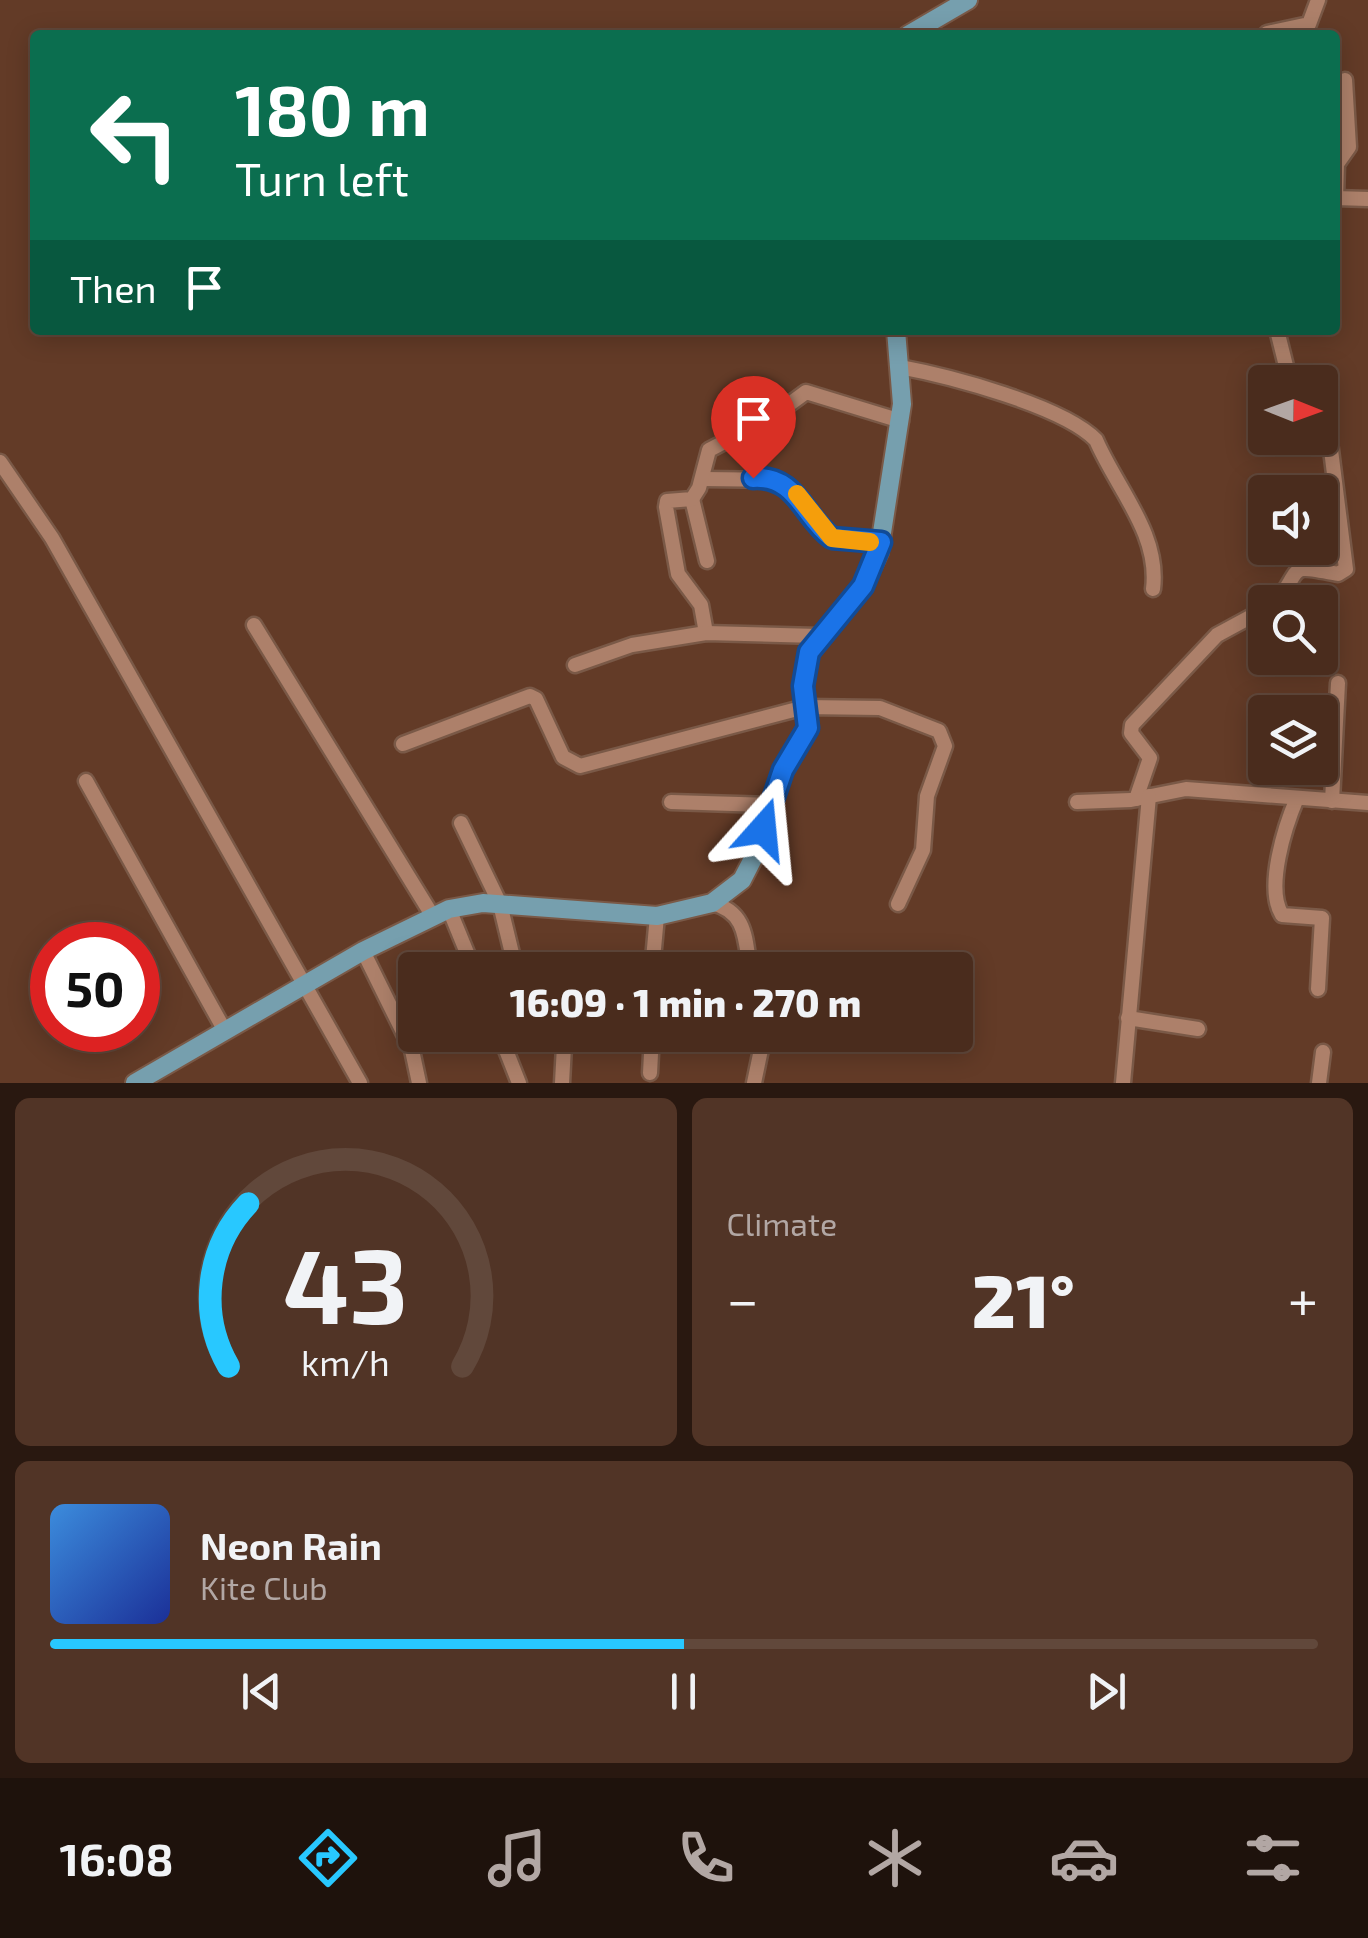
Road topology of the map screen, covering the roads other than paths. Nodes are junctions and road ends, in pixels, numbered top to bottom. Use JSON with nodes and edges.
{"nodes":[{"id":1,"x":1318,"y":0,"type":"edge"},
{"id":2,"x":961,"y":2,"type":"edge"},
{"id":3,"x":916,"y":30,"type":"edge"},
{"id":4,"x":1282,"y":30,"type":"edge"},
{"id":5,"x":1345,"y":80,"type":"dead end"},
{"id":6,"x":1340,"y":156,"type":"edge"},
{"id":7,"x":1340,"y":198,"type":"edge"},
{"id":8,"x":1368,"y":199,"type":"edge"},
{"id":9,"x":897,"y":335,"type":"edge"},
{"id":10,"x":1278,"y":335,"type":"edge"},
{"id":11,"x":1286,"y":365,"type":"edge"},
{"id":12,"x":900,"y":367,"type":"junction"},
{"id":13,"x":900,"y":422,"type":"junction"},
{"id":14,"x":1332,"y":455,"type":"edge"},
{"id":15,"x":0,"y":462,"type":"edge"},
{"id":16,"x":702,"y":479,"type":"junction"},
{"id":17,"x":692,"y":500,"type":"junction"},
{"id":18,"x":881,"y":542,"type":"junction"},
{"id":19,"x":708,"y":561,"type":"dead end"},
{"id":20,"x":1285,"y":585,"type":"edge"},
{"id":21,"x":1153,"y":589,"type":"dead end"},
{"id":22,"x":1248,"y":618,"type":"edge"},
{"id":23,"x":254,"y":625,"type":"dead end"},
{"id":24,"x":706,"y":632,"type":"junction"},
{"id":25,"x":818,"y":636,"type":"junction"},
{"id":26,"x":574,"y":665,"type":"dead end"},
{"id":27,"x":1338,"y":684,"type":"dead end"},
{"id":28,"x":805,"y":707,"type":"junction"},
{"id":29,"x":403,"y":744,"type":"dead end"},
{"id":30,"x":86,"y":781,"type":"dead end"},
{"id":31,"x":1143,"y":798,"type":"junction"},
{"id":32,"x":1297,"y":798,"type":"junction"},
{"id":33,"x":1332,"y":801,"type":"junction"},
{"id":34,"x":671,"y":802,"type":"dead end"},
{"id":35,"x":1077,"y":802,"type":"dead end"},
{"id":36,"x":1368,"y":803,"type":"edge"},
{"id":37,"x":768,"y":804,"type":"junction"},
{"id":38,"x":461,"y":824,"type":"dead end"},
{"id":39,"x":712,"y":902,"type":"junction"},
{"id":40,"x":500,"y":904,"type":"junction"},
{"id":41,"x":898,"y":904,"type":"dead end"},
{"id":42,"x":440,"y":912,"type":"junction"},
{"id":43,"x":658,"y":916,"type":"junction"},
{"id":44,"x":363,"y":952,"type":"junction"},
{"id":45,"x":463,"y":952,"type":"edge"},
{"id":46,"x":512,"y":952,"type":"edge"},
{"id":47,"x":654,"y":952,"type":"edge"},
{"id":48,"x":746,"y":952,"type":"edge"},
{"id":49,"x":306,"y":984,"type":"junction"},
{"id":50,"x":1318,"y":989,"type":"dead end"},
{"id":51,"x":1128,"y":1018,"type":"junction"},
{"id":52,"x":1198,"y":1030,"type":"dead end"},
{"id":53,"x":226,"y":1031,"type":"junction"},
{"id":54,"x":507,"y":1052,"type":"edge"},
{"id":55,"x":563,"y":1052,"type":"edge"},
{"id":56,"x":651,"y":1052,"type":"edge"},
{"id":57,"x":760,"y":1052,"type":"edge"},
{"id":58,"x":1323,"y":1052,"type":"dead end"},
{"id":59,"x":650,"y":1073,"type":"dead end"},
{"id":60,"x":138,"y":1082,"type":"edge"},
{"id":61,"x":360,"y":1083,"type":"edge"},
{"id":62,"x":418,"y":1083,"type":"edge"},
{"id":63,"x":519,"y":1083,"type":"edge"},
{"id":64,"x":562,"y":1083,"type":"edge"},
{"id":65,"x":754,"y":1083,"type":"edge"},
{"id":66,"x":1122,"y":1083,"type":"edge"},
{"id":67,"x":1320,"y":1083,"type":"edge"}],
"edges":[{"from":1,"to":4,"type":"street"},
{"from":2,"to":3,"type":"main road"},
{"from":5,"to":6,"type":"street"},
{"from":7,"to":8,"type":"street"},
{"from":9,"to":12,"type":"main road"},
{"from":10,"to":11,"type":"street"},
{"from":12,"to":13,"type":"main road"},
{"from":12,"to":21,"type":"street"},
{"from":13,"to":16,"type":"street"},
{"from":13,"to":18,"type":"main road"},
{"from":14,"to":20,"type":"street"},
{"from":15,"to":49,"type":"street"},
{"from":16,"to":17,"type":"street"},
{"from":16,"to":18,"type":"street"},
{"from":17,"to":19,"type":"street"},
{"from":17,"to":24,"type":"street"},
{"from":18,"to":25,"type":"main road"},
{"from":22,"to":31,"type":"street"},
{"from":23,"to":42,"type":"street"},
{"from":24,"to":25,"type":"street"},
{"from":24,"to":26,"type":"street"},
{"from":25,"to":28,"type":"main road"},
{"from":27,"to":33,"type":"street"},
{"from":28,"to":29,"type":"street"},
{"from":28,"to":37,"type":"main road"},
{"from":28,"to":41,"type":"street"},
{"from":30,"to":53,"type":"street"},
{"from":31,"to":32,"type":"street"},
{"from":31,"to":35,"type":"street"},
{"from":31,"to":51,"type":"street"},
{"from":32,"to":33,"type":"street"},
{"from":32,"to":50,"type":"street"},
{"from":33,"to":36,"type":"street"},
{"from":34,"to":37,"type":"street"},
{"from":37,"to":39,"type":"main road"},
{"from":38,"to":40,"type":"street"},
{"from":39,"to":43,"type":"main road"},
{"from":39,"to":48,"type":"street"},
{"from":40,"to":42,"type":"main road"},
{"from":40,"to":43,"type":"main road"},
{"from":40,"to":46,"type":"street"},
{"from":42,"to":44,"type":"main road"},
{"from":42,"to":45,"type":"street"},
{"from":43,"to":47,"type":"street"},
{"from":44,"to":49,"type":"main road"},
{"from":44,"to":62,"type":"street"},
{"from":49,"to":53,"type":"main road"},
{"from":49,"to":61,"type":"street"},
{"from":51,"to":52,"type":"street"},
{"from":51,"to":66,"type":"street"},
{"from":53,"to":60,"type":"main road"},
{"from":54,"to":63,"type":"street"},
{"from":55,"to":64,"type":"street"},
{"from":56,"to":59,"type":"street"},
{"from":57,"to":65,"type":"street"},
{"from":58,"to":67,"type":"street"}]}
